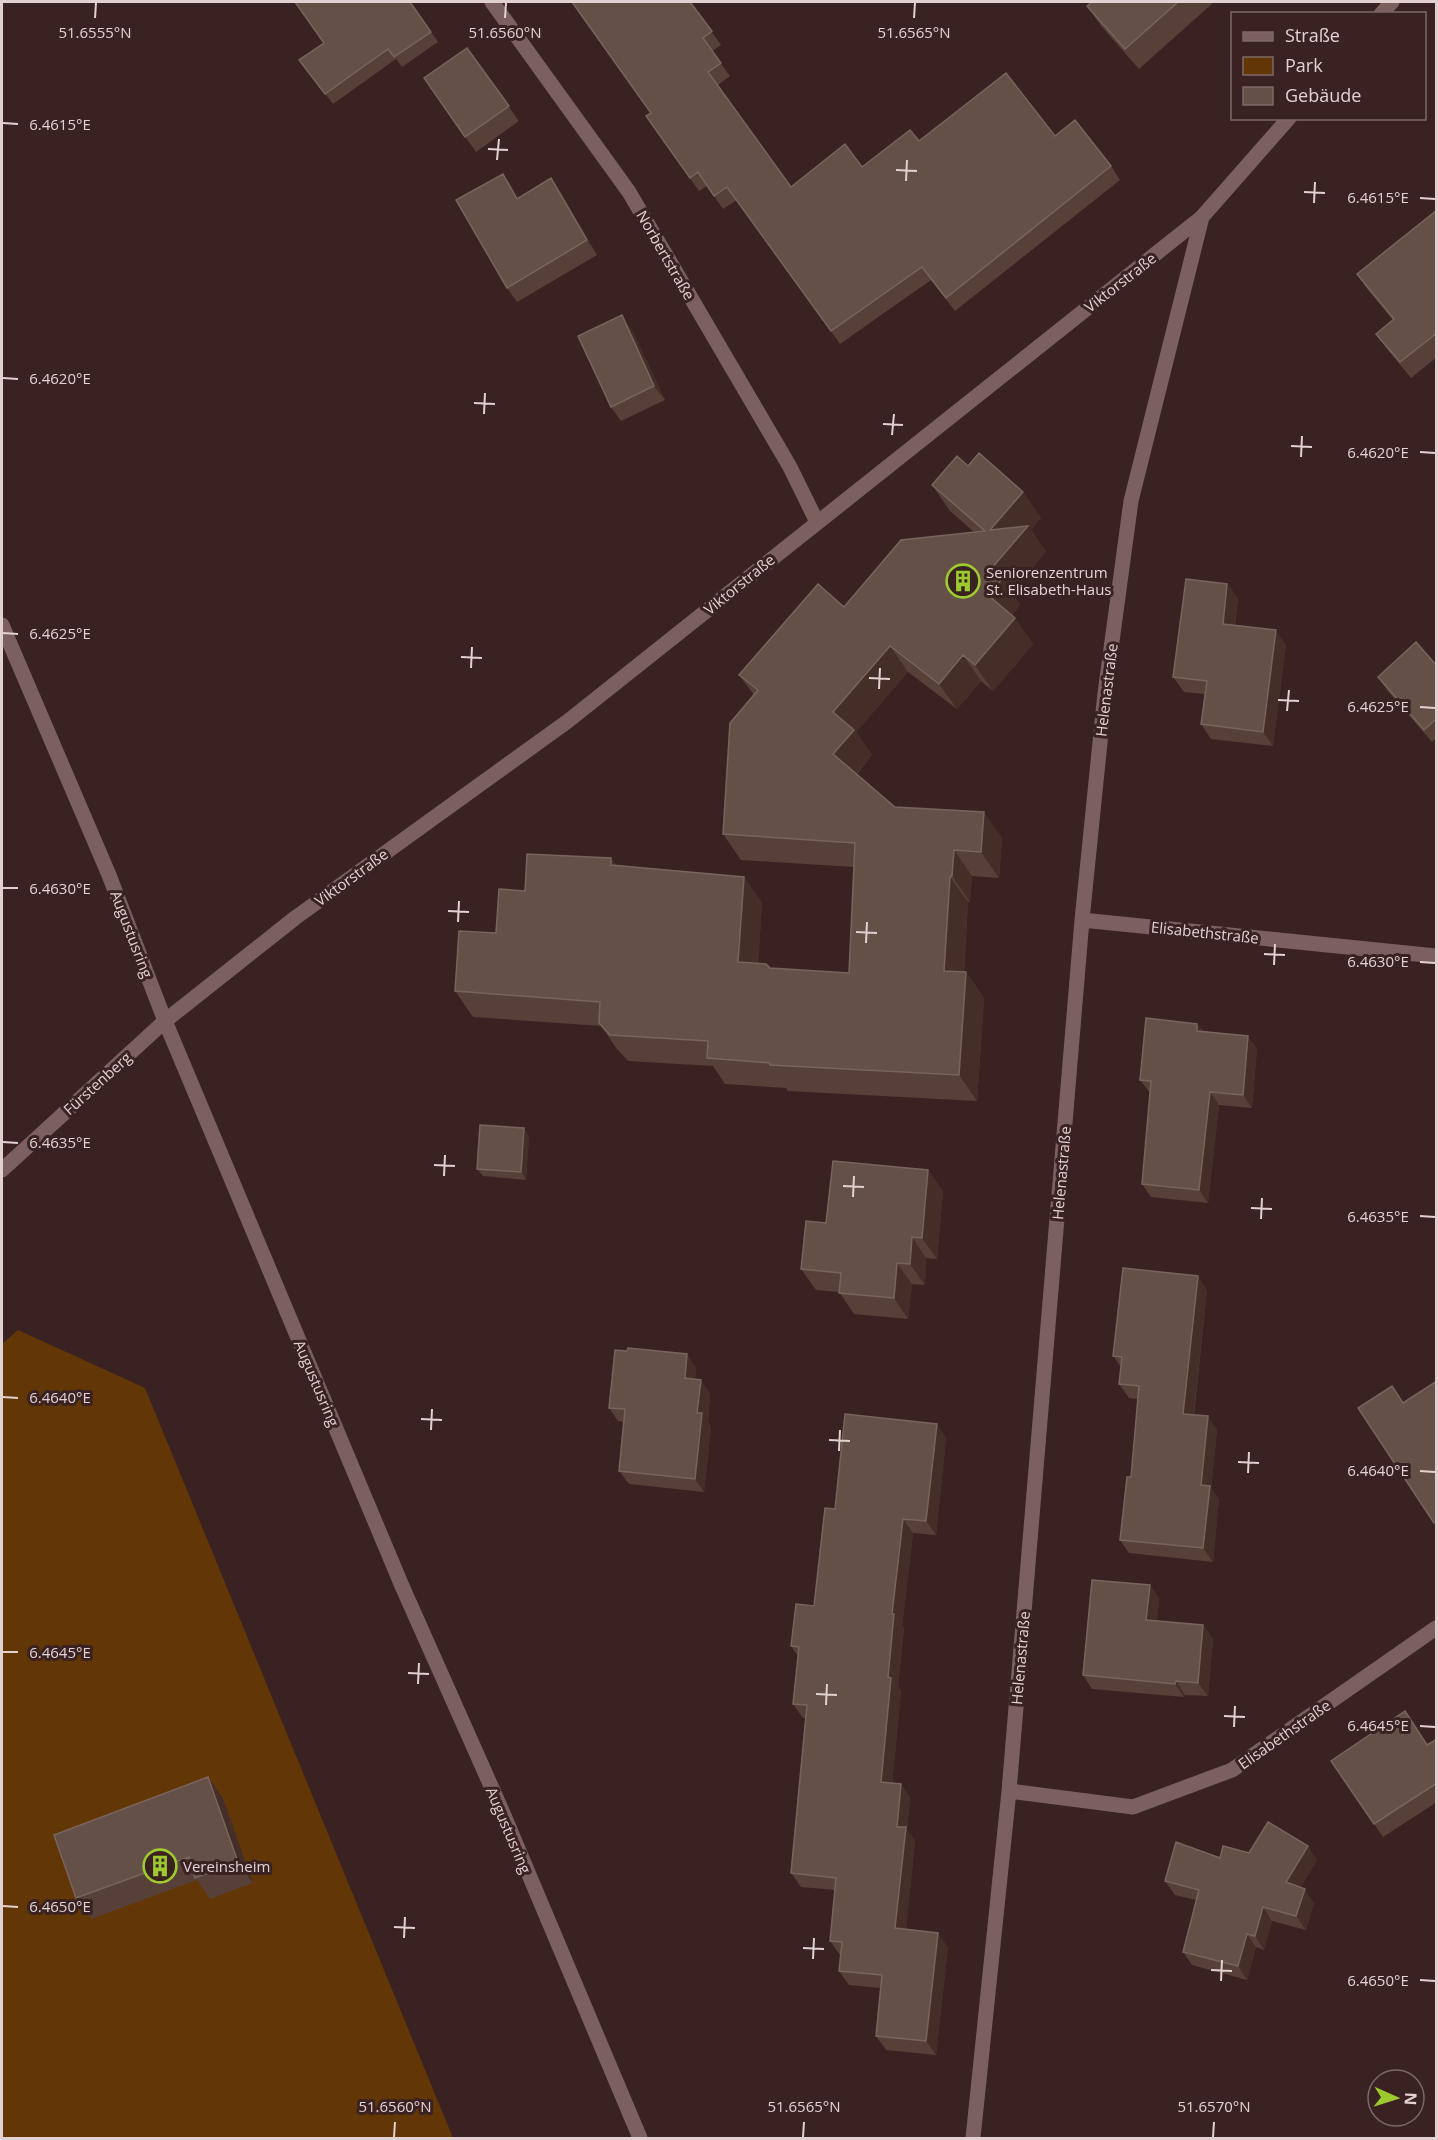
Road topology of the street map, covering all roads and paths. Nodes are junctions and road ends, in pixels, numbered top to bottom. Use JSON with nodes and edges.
{"nodes":[{"id":1,"x":492,"y":2,"type":"edge"},
{"id":2,"x":1287,"y":120,"type":"edge"},
{"id":3,"x":1202,"y":217,"type":"junction"},
{"id":4,"x":817,"y":522,"type":"junction"},
{"id":5,"x":2,"y":625,"type":"edge"},
{"id":6,"x":1082,"y":920,"type":"junction"},
{"id":7,"x":1437,"y":956,"type":"edge"},
{"id":8,"x":165,"y":1021,"type":"junction"},
{"id":9,"x":2,"y":1170,"type":"edge"},
{"id":10,"x":1437,"y":1628,"type":"edge"},
{"id":11,"x":1009,"y":1791,"type":"junction"},
{"id":12,"x":640,"y":2139,"type":"edge"},
{"id":13,"x":973,"y":2139,"type":"edge"}],
"edges":[{"from":1,"to":4,"type":"street","name":"Norbertstraße"},
{"from":2,"to":3,"type":"street","name":"Viktorstraße"},
{"from":3,"to":4,"type":"street","name":"Viktorstraße"},
{"from":3,"to":6,"type":"street","name":"Helenastraße"},
{"from":4,"to":8,"type":"street","name":"Viktorstraße"},
{"from":5,"to":8,"type":"street","name":"Augustusring"},
{"from":6,"to":7,"type":"street","name":"Elisabethstraße"},
{"from":6,"to":11,"type":"street","name":"Helenastraße"},
{"from":8,"to":9,"type":"street","name":"Fürstenberg"},
{"from":8,"to":12,"type":"street","name":"Augustusring"},
{"from":10,"to":11,"type":"street","name":"Elisabethstraße"},
{"from":11,"to":13,"type":"street","name":"Helenastraße"}]}
